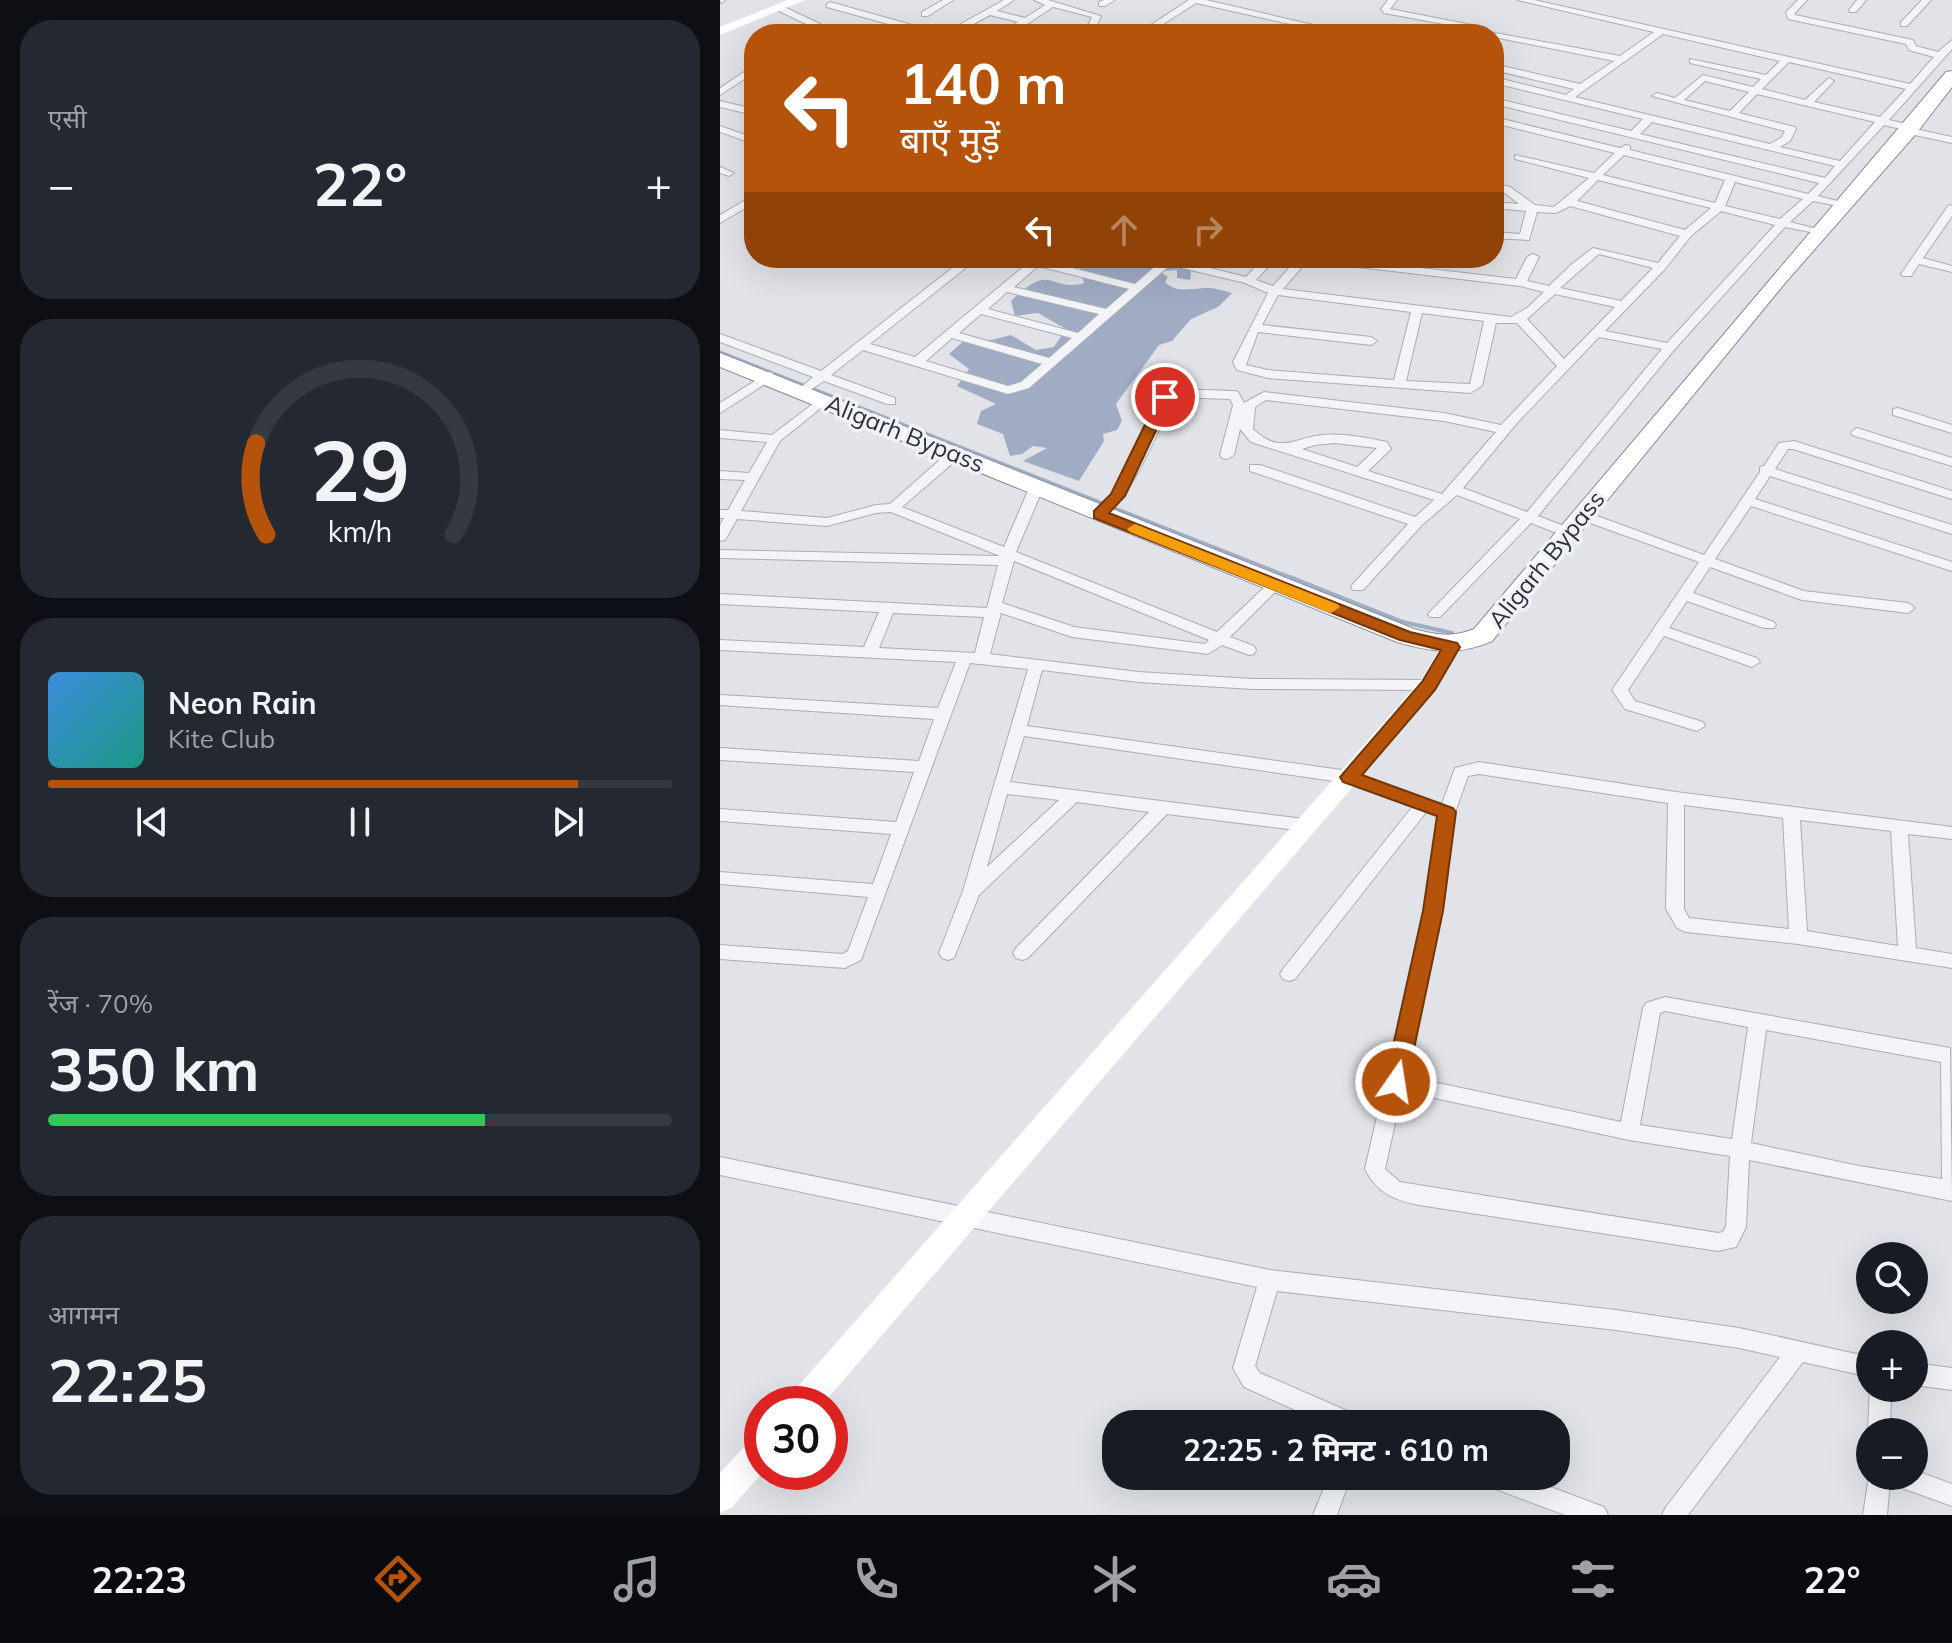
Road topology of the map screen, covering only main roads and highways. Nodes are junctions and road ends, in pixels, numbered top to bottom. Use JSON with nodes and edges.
{"nodes":[{"id":1,"x":1947,"y":66,"type":"edge"},
{"id":2,"x":720,"y":359,"type":"edge"}],
"edges":[{"from":1,"to":2,"type":"highway","name":"Aligarh Bypass"}]}
